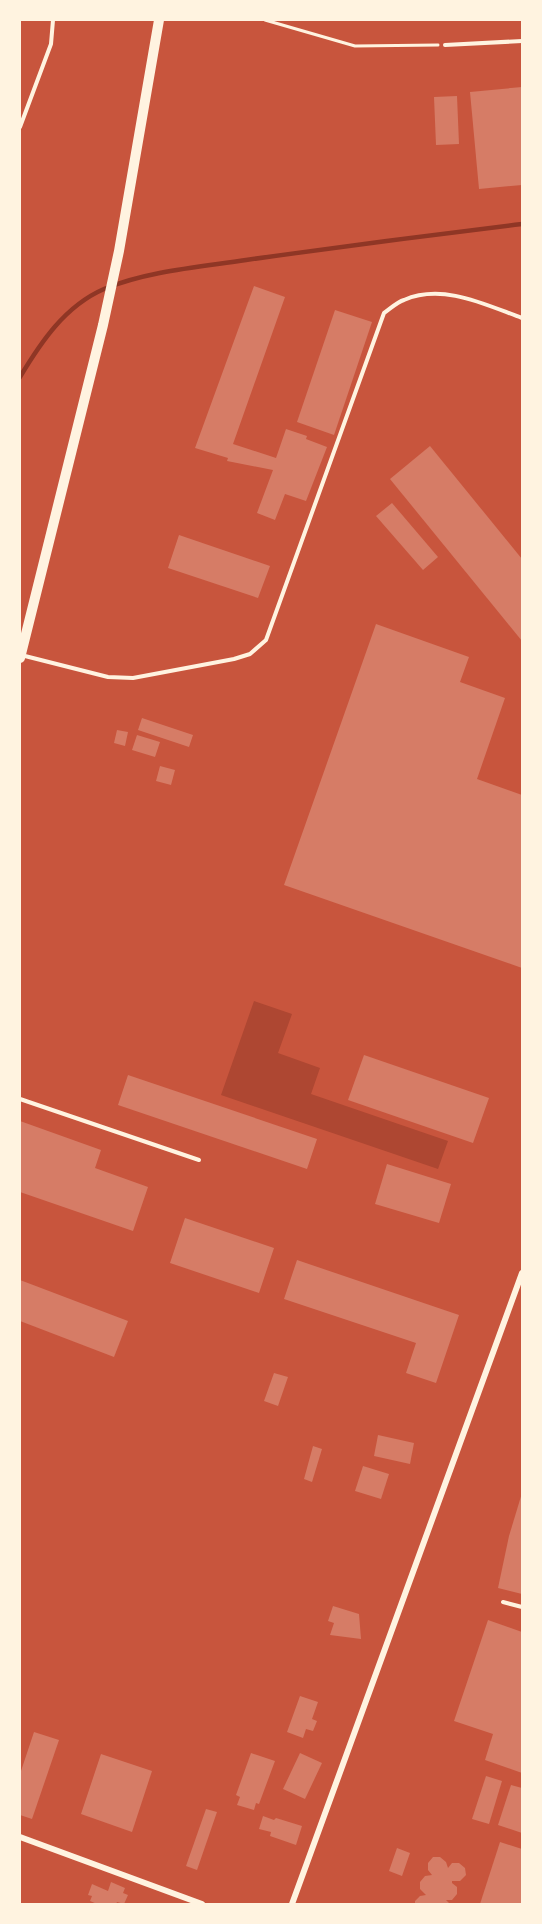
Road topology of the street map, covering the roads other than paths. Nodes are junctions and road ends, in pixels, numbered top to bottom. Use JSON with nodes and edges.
{"nodes":[{"id":1,"x":53,"y":20,"type":"edge"},
{"id":2,"x":159,"y":20,"type":"edge"},
{"id":3,"x":522,"y":40,"type":"edge"},
{"id":4,"x":446,"y":45,"type":"road end"},
{"id":5,"x":20,"y":127,"type":"edge"},
{"id":6,"x":522,"y":318,"type":"edge"},
{"id":7,"x":20,"y":657,"type":"edge"},
{"id":8,"x":20,"y":1100,"type":"edge"},
{"id":9,"x":199,"y":1160,"type":"dead end"},
{"id":10,"x":522,"y":1273,"type":"edge"},
{"id":11,"x":503,"y":1602,"type":"dead end"},
{"id":12,"x":522,"y":1607,"type":"edge"},
{"id":13,"x":20,"y":1837,"type":"edge"},
{"id":14,"x":202,"y":1905,"type":"edge"},
{"id":15,"x":292,"y":1905,"type":"edge"}],
"edges":[{"from":1,"to":5,"type":"lane"},
{"from":2,"to":7,"type":"main road"},
{"from":3,"to":4,"type":"lane"},
{"from":6,"to":7,"type":"lane"},
{"from":8,"to":9,"type":"lane"},
{"from":10,"to":15,"type":"street"},
{"from":11,"to":12,"type":"lane"},
{"from":13,"to":14,"type":"street"}]}
